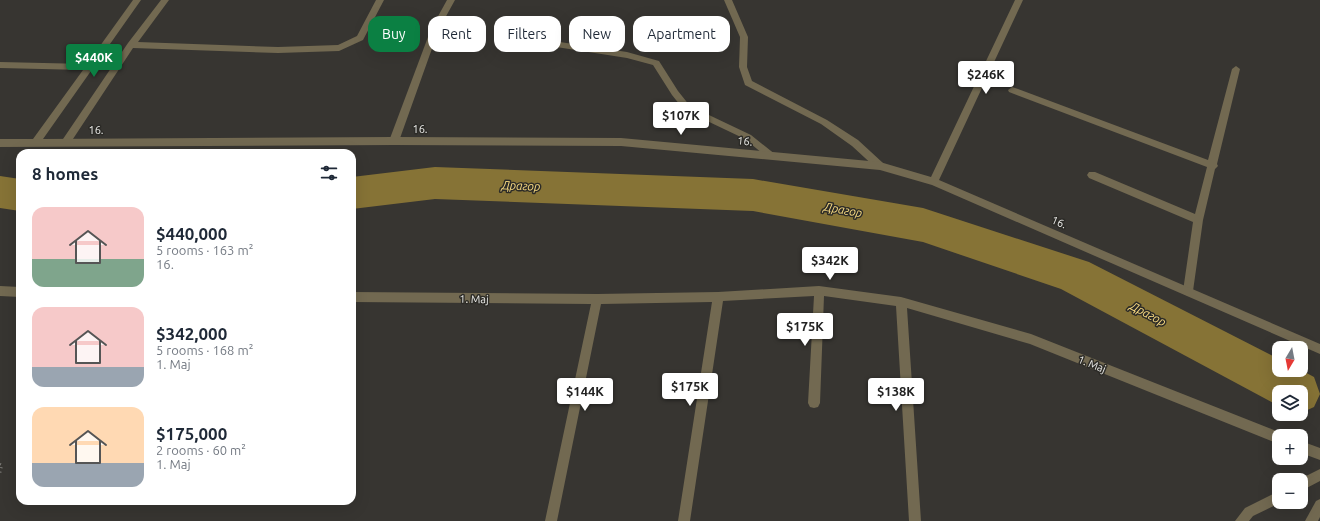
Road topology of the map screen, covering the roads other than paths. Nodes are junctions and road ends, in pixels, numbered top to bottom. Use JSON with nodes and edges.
{"nodes":[{"id":1,"x":137,"y":0,"type":"edge"},
{"id":2,"x":164,"y":0,"type":"edge"},
{"id":3,"x":380,"y":0,"type":"edge"},
{"id":4,"x":451,"y":0,"type":"edge"},
{"id":5,"x":728,"y":0,"type":"edge"},
{"id":6,"x":1019,"y":0,"type":"edge"},
{"id":7,"x":131,"y":45,"type":"junction"},
{"id":8,"x":561,"y":45,"type":"edge"},
{"id":9,"x":0,"y":65,"type":"edge"},
{"id":10,"x":90,"y":67,"type":"junction"},
{"id":11,"x":1236,"y":69,"type":"dead end"},
{"id":12,"x":1012,"y":90,"type":"dead end"},
{"id":13,"x":394,"y":141,"type":"junction"},
{"id":14,"x":66,"y":142,"type":"junction"},
{"id":15,"x":0,"y":143,"type":"edge"},
{"id":16,"x":35,"y":143,"type":"junction"},
{"id":17,"x":771,"y":155,"type":"junction"},
{"id":18,"x":880,"y":166,"type":"junction"},
{"id":19,"x":1213,"y":166,"type":"junction"},
{"id":20,"x":1092,"y":175,"type":"dead end"},
{"id":21,"x":934,"y":182,"type":"junction"},
{"id":22,"x":1198,"y":220,"type":"junction"},
{"id":23,"x":0,"y":291,"type":"edge"},
{"id":24,"x":819,"y":291,"type":"junction"},
{"id":25,"x":1188,"y":291,"type":"junction"},
{"id":26,"x":16,"y":292,"type":"edge"},
{"id":27,"x":356,"y":297,"type":"edge"},
{"id":28,"x":718,"y":297,"type":"junction"},
{"id":29,"x":597,"y":299,"type":"junction"},
{"id":30,"x":901,"y":302,"type":"junction"},
{"id":31,"x":1320,"y":349,"type":"edge"},
{"id":32,"x":814,"y":403,"type":"dead end"},
{"id":33,"x":1272,"y":435,"type":"edge"},
{"id":34,"x":1308,"y":450,"type":"edge"},
{"id":35,"x":1320,"y":454,"type":"edge"},
{"id":36,"x":1320,"y":475,"type":"edge"},
{"id":37,"x":1308,"y":481,"type":"edge"},
{"id":38,"x":1272,"y":500,"type":"edge"},
{"id":39,"x":1320,"y":505,"type":"edge"},
{"id":40,"x":551,"y":521,"type":"edge"},
{"id":41,"x":684,"y":521,"type":"edge"},
{"id":42,"x":915,"y":521,"type":"edge"},
{"id":43,"x":1242,"y":521,"type":"edge"},
{"id":44,"x":1311,"y":521,"type":"edge"}],
"edges":[{"from":1,"to":10,"type":"street"},
{"from":2,"to":7,"type":"street"},
{"from":3,"to":7,"type":"street"},
{"from":4,"to":13,"type":"street"},
{"from":5,"to":18,"type":"street"},
{"from":6,"to":21,"type":"street"},
{"from":7,"to":14,"type":"street"},
{"from":8,"to":17,"type":"street"},
{"from":9,"to":10,"type":"street"},
{"from":10,"to":16,"type":"street"},
{"from":11,"to":19,"type":"street"},
{"from":12,"to":19,"type":"street"},
{"from":13,"to":14,"type":"street","name":"16."},
{"from":13,"to":17,"type":"street","name":"16."},
{"from":14,"to":16,"type":"street","name":"16."},
{"from":15,"to":16,"type":"street","name":"16."},
{"from":17,"to":18,"type":"street","name":"16."},
{"from":18,"to":21,"type":"street","name":"16."},
{"from":19,"to":22,"type":"street"},
{"from":20,"to":22,"type":"street"},
{"from":21,"to":25,"type":"street","name":"16."},
{"from":22,"to":25,"type":"street"},
{"from":23,"to":26,"type":"street"},
{"from":24,"to":28,"type":"street","name":"1. Мај"},
{"from":24,"to":30,"type":"street","name":"1. Мај"},
{"from":24,"to":32,"type":"street"},
{"from":25,"to":31,"type":"street","name":"16."},
{"from":27,"to":29,"type":"street","name":"1. Мај"},
{"from":28,"to":29,"type":"street","name":"1. Мај"},
{"from":28,"to":41,"type":"street"},
{"from":29,"to":40,"type":"street"},
{"from":30,"to":33,"type":"street","name":"1. Мај"},
{"from":30,"to":42,"type":"street"},
{"from":34,"to":35,"type":"street"},
{"from":36,"to":37,"type":"street"},
{"from":38,"to":43,"type":"street"},
{"from":39,"to":44,"type":"street"}]}
